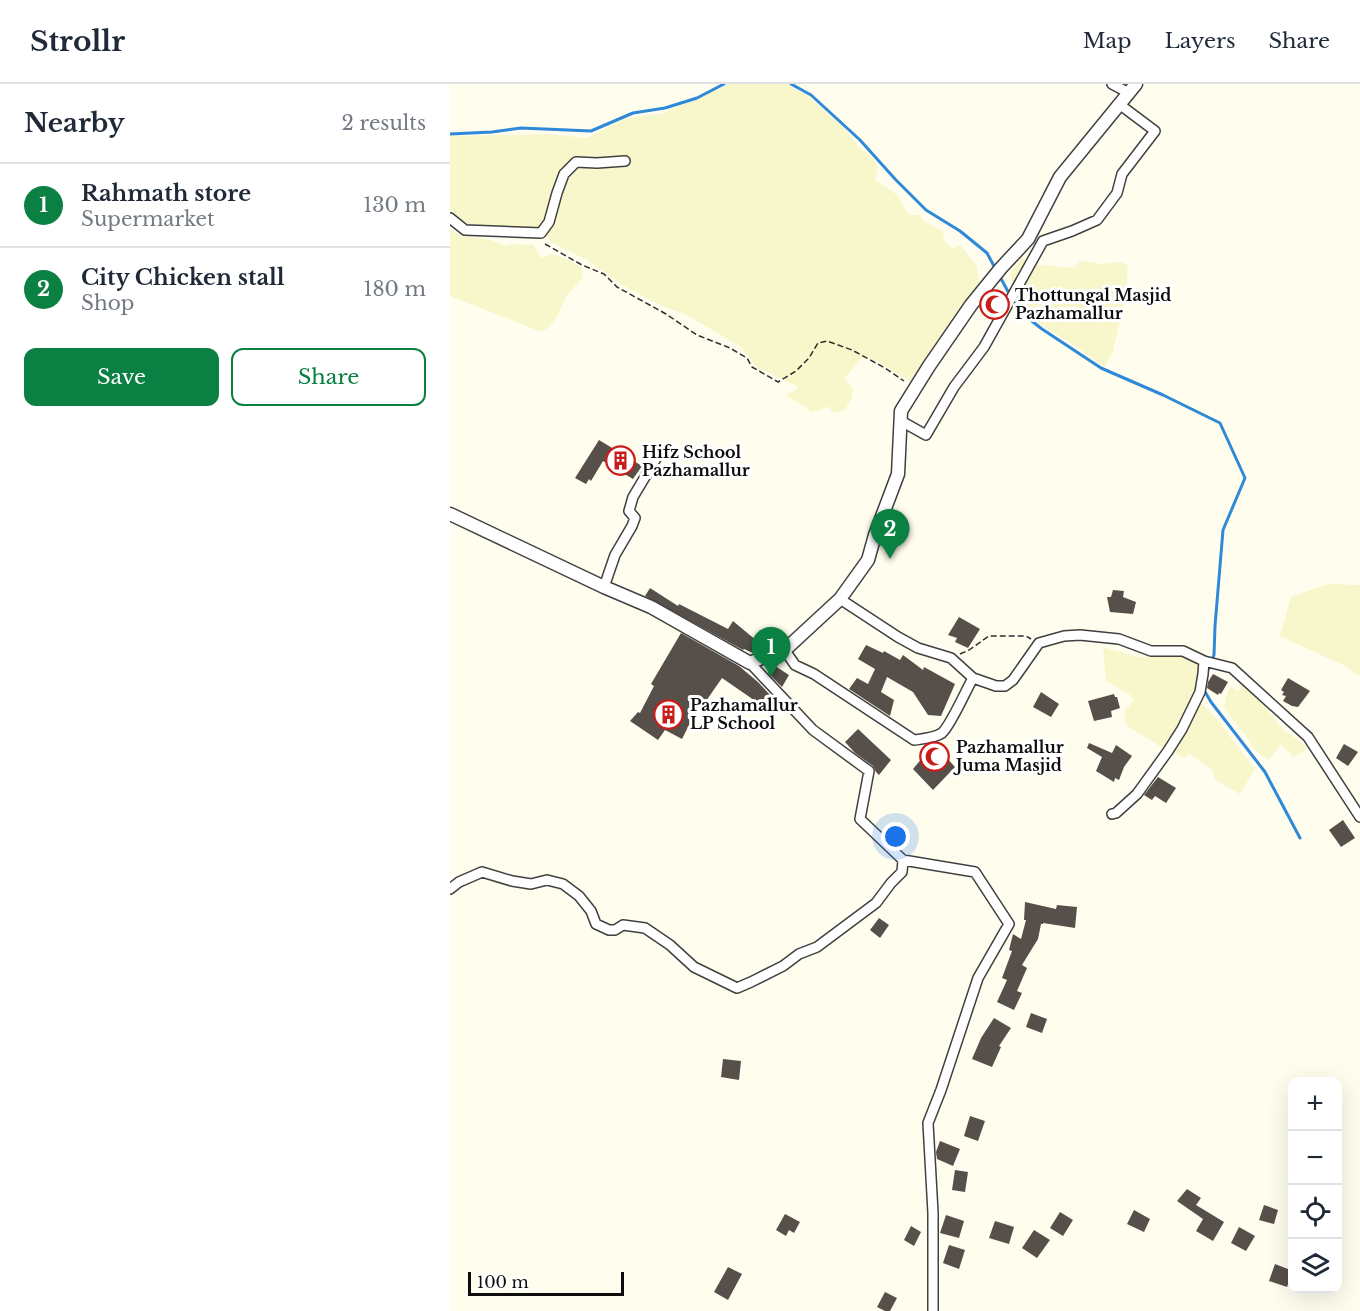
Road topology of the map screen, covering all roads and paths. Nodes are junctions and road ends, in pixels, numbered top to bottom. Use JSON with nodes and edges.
{"nodes":[{"id":1,"x":1112,"y":84,"type":"edge"},
{"id":2,"x":1133,"y":88,"type":"edge"},
{"id":3,"x":1119,"y":104,"type":"junction"},
{"id":4,"x":625,"y":161,"type":"dead end"},
{"id":5,"x":450,"y":218,"type":"edge"},
{"id":6,"x":542,"y":234,"type":"junction"},
{"id":7,"x":915,"y":387,"type":"junction"},
{"id":8,"x":901,"y":421,"type":"junction"},
{"id":9,"x":657,"y":457,"type":"dead end"},
{"id":10,"x":450,"y":513,"type":"edge"},
{"id":11,"x":604,"y":587,"type":"junction"},
{"id":12,"x":840,"y":599,"type":"junction"},
{"id":13,"x":1039,"y":643,"type":"junction"},
{"id":14,"x":784,"y":649,"type":"junction"},
{"id":15,"x":951,"y":658,"type":"junction"},
{"id":16,"x":1204,"y":661,"type":"junction"},
{"id":17,"x":750,"y":663,"type":"junction"},
{"id":18,"x":973,"y":678,"type":"junction"},
{"id":19,"x":1112,"y":814,"type":"dead end"},
{"id":20,"x":1360,"y":817,"type":"edge"},
{"id":21,"x":903,"y":860,"type":"junction"},
{"id":22,"x":450,"y":889,"type":"edge"},
{"id":23,"x":933,"y":1311,"type":"edge"}],
"edges":[{"from":1,"to":2,"type":"street"},
{"from":2,"to":3,"type":"street"},
{"from":3,"to":7,"type":"street"},
{"from":3,"to":8,"type":"street"},
{"from":4,"to":6,"type":"street"},
{"from":5,"to":6,"type":"street"},
{"from":6,"to":7,"type":"path"},
{"from":7,"to":8,"type":"street"},
{"from":8,"to":12,"type":"street"},
{"from":9,"to":11,"type":"street"},
{"from":10,"to":11,"type":"street"},
{"from":11,"to":17,"type":"street"},
{"from":12,"to":14,"type":"street"},
{"from":12,"to":15,"type":"street"},
{"from":13,"to":15,"type":"path"},
{"from":13,"to":16,"type":"street"},
{"from":13,"to":18,"type":"street"},
{"from":14,"to":17,"type":"street"},
{"from":14,"to":18,"type":"street"},
{"from":15,"to":18,"type":"street"},
{"from":16,"to":19,"type":"street"},
{"from":16,"to":20,"type":"street"},
{"from":17,"to":21,"type":"street"},
{"from":21,"to":22,"type":"street"},
{"from":21,"to":23,"type":"street"}]}
